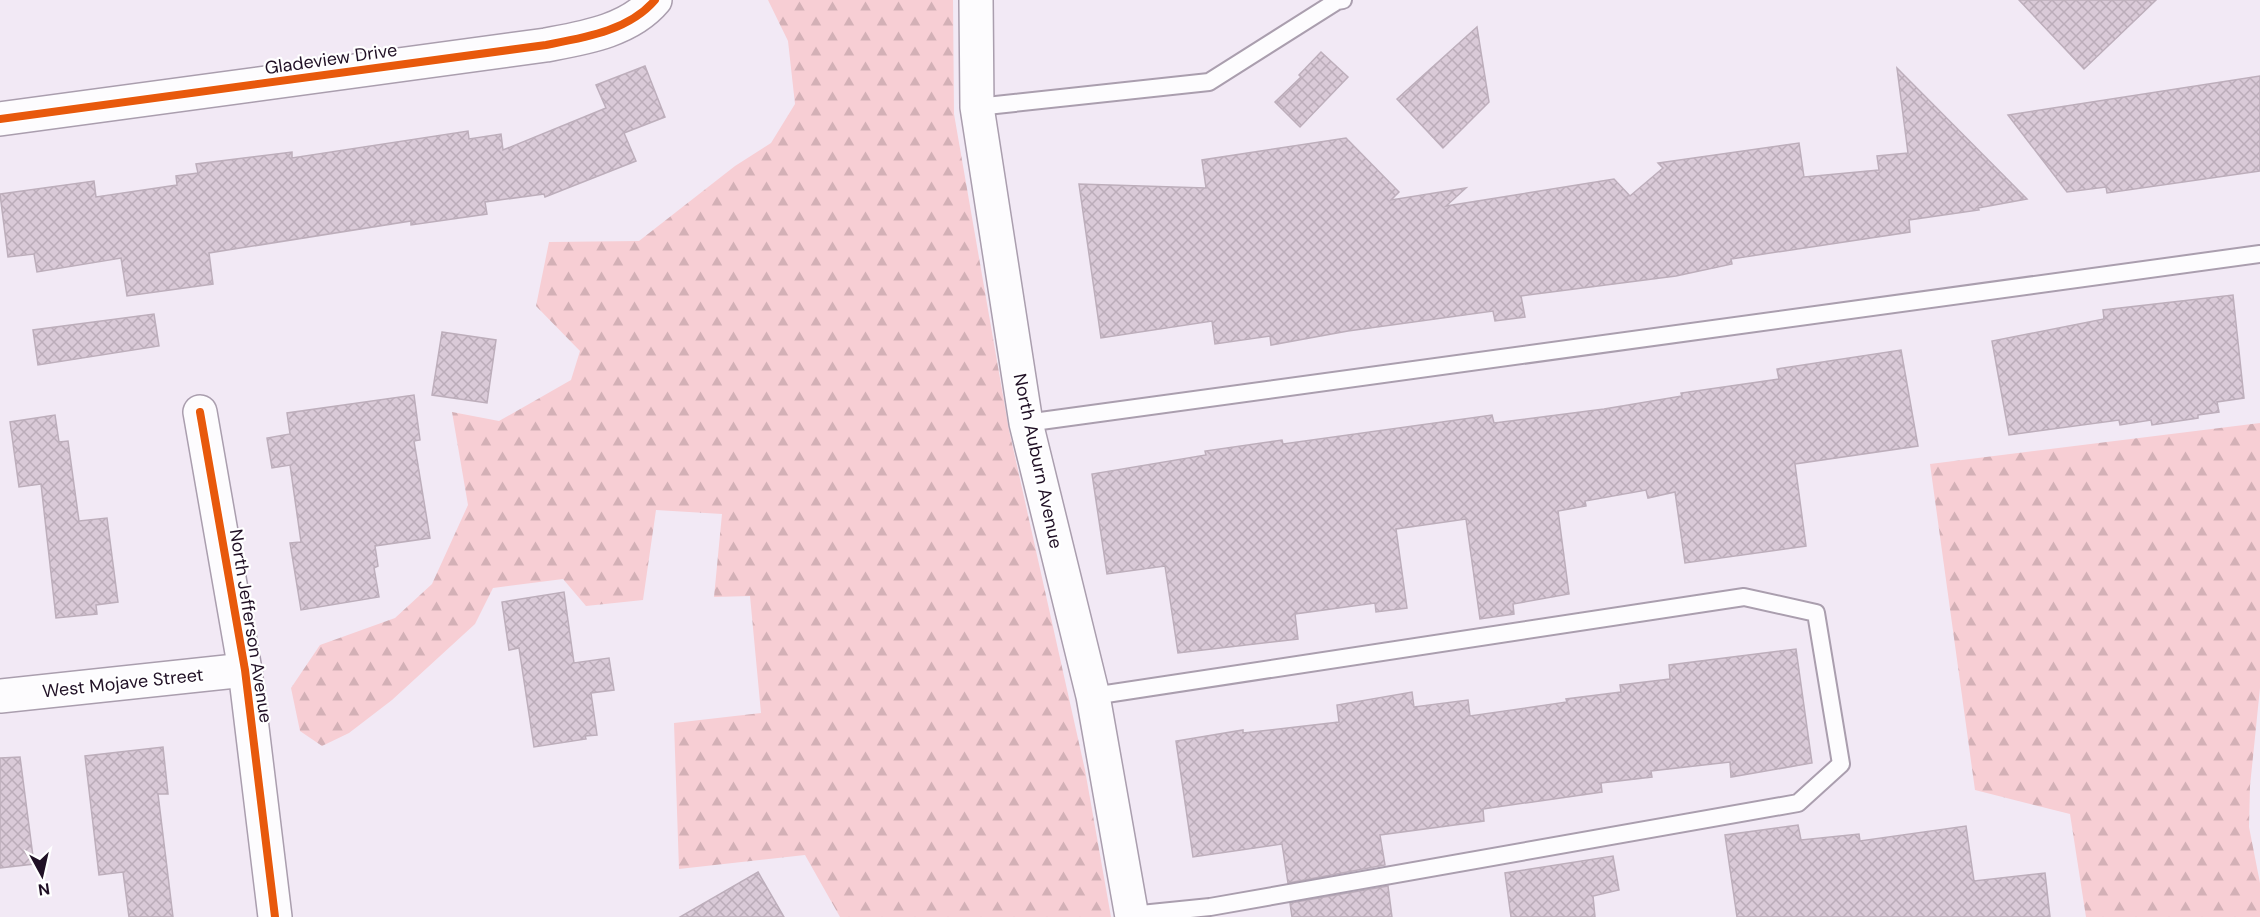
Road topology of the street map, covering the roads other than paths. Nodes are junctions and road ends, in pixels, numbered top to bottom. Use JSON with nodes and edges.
{"nodes":[{"id":1,"x":655,"y":0,"type":"edge"},
{"id":2,"x":976,"y":0,"type":"edge"},
{"id":3,"x":1343,"y":0,"type":"edge"},
{"id":4,"x":977,"y":107,"type":"junction"},
{"id":5,"x":0,"y":119,"type":"edge"},
{"id":6,"x":2260,"y":254,"type":"edge"},
{"id":7,"x":200,"y":412,"type":"dead end"},
{"id":8,"x":1026,"y":423,"type":"junction"},
{"id":9,"x":245,"y":670,"type":"junction"},
{"id":10,"x":0,"y":696,"type":"edge"},
{"id":11,"x":1093,"y":696,"type":"junction"},
{"id":12,"x":1214,"y":912,"type":"edge"},
{"id":13,"x":1132,"y":916,"type":"edge"},
{"id":14,"x":275,"y":917,"type":"edge"}],
"edges":[{"from":1,"to":5,"type":"street","name":"Gladeview Drive"},
{"from":2,"to":4,"type":"street","name":"North Auburn Avenue"},
{"from":3,"to":4,"type":"lane"},
{"from":4,"to":8,"type":"street","name":"North Auburn Avenue"},
{"from":6,"to":8,"type":"lane"},
{"from":7,"to":9,"type":"street","name":"North Jefferson Avenue"},
{"from":8,"to":11,"type":"street","name":"North Auburn Avenue"},
{"from":9,"to":10,"type":"street","name":"West Mojave Street"},
{"from":9,"to":14,"type":"street","name":"North Jefferson Avenue"},
{"from":11,"to":12,"type":"lane"},
{"from":11,"to":13,"type":"street","name":"North Auburn Avenue"},
{"from":12,"to":13,"type":"lane"}]}
